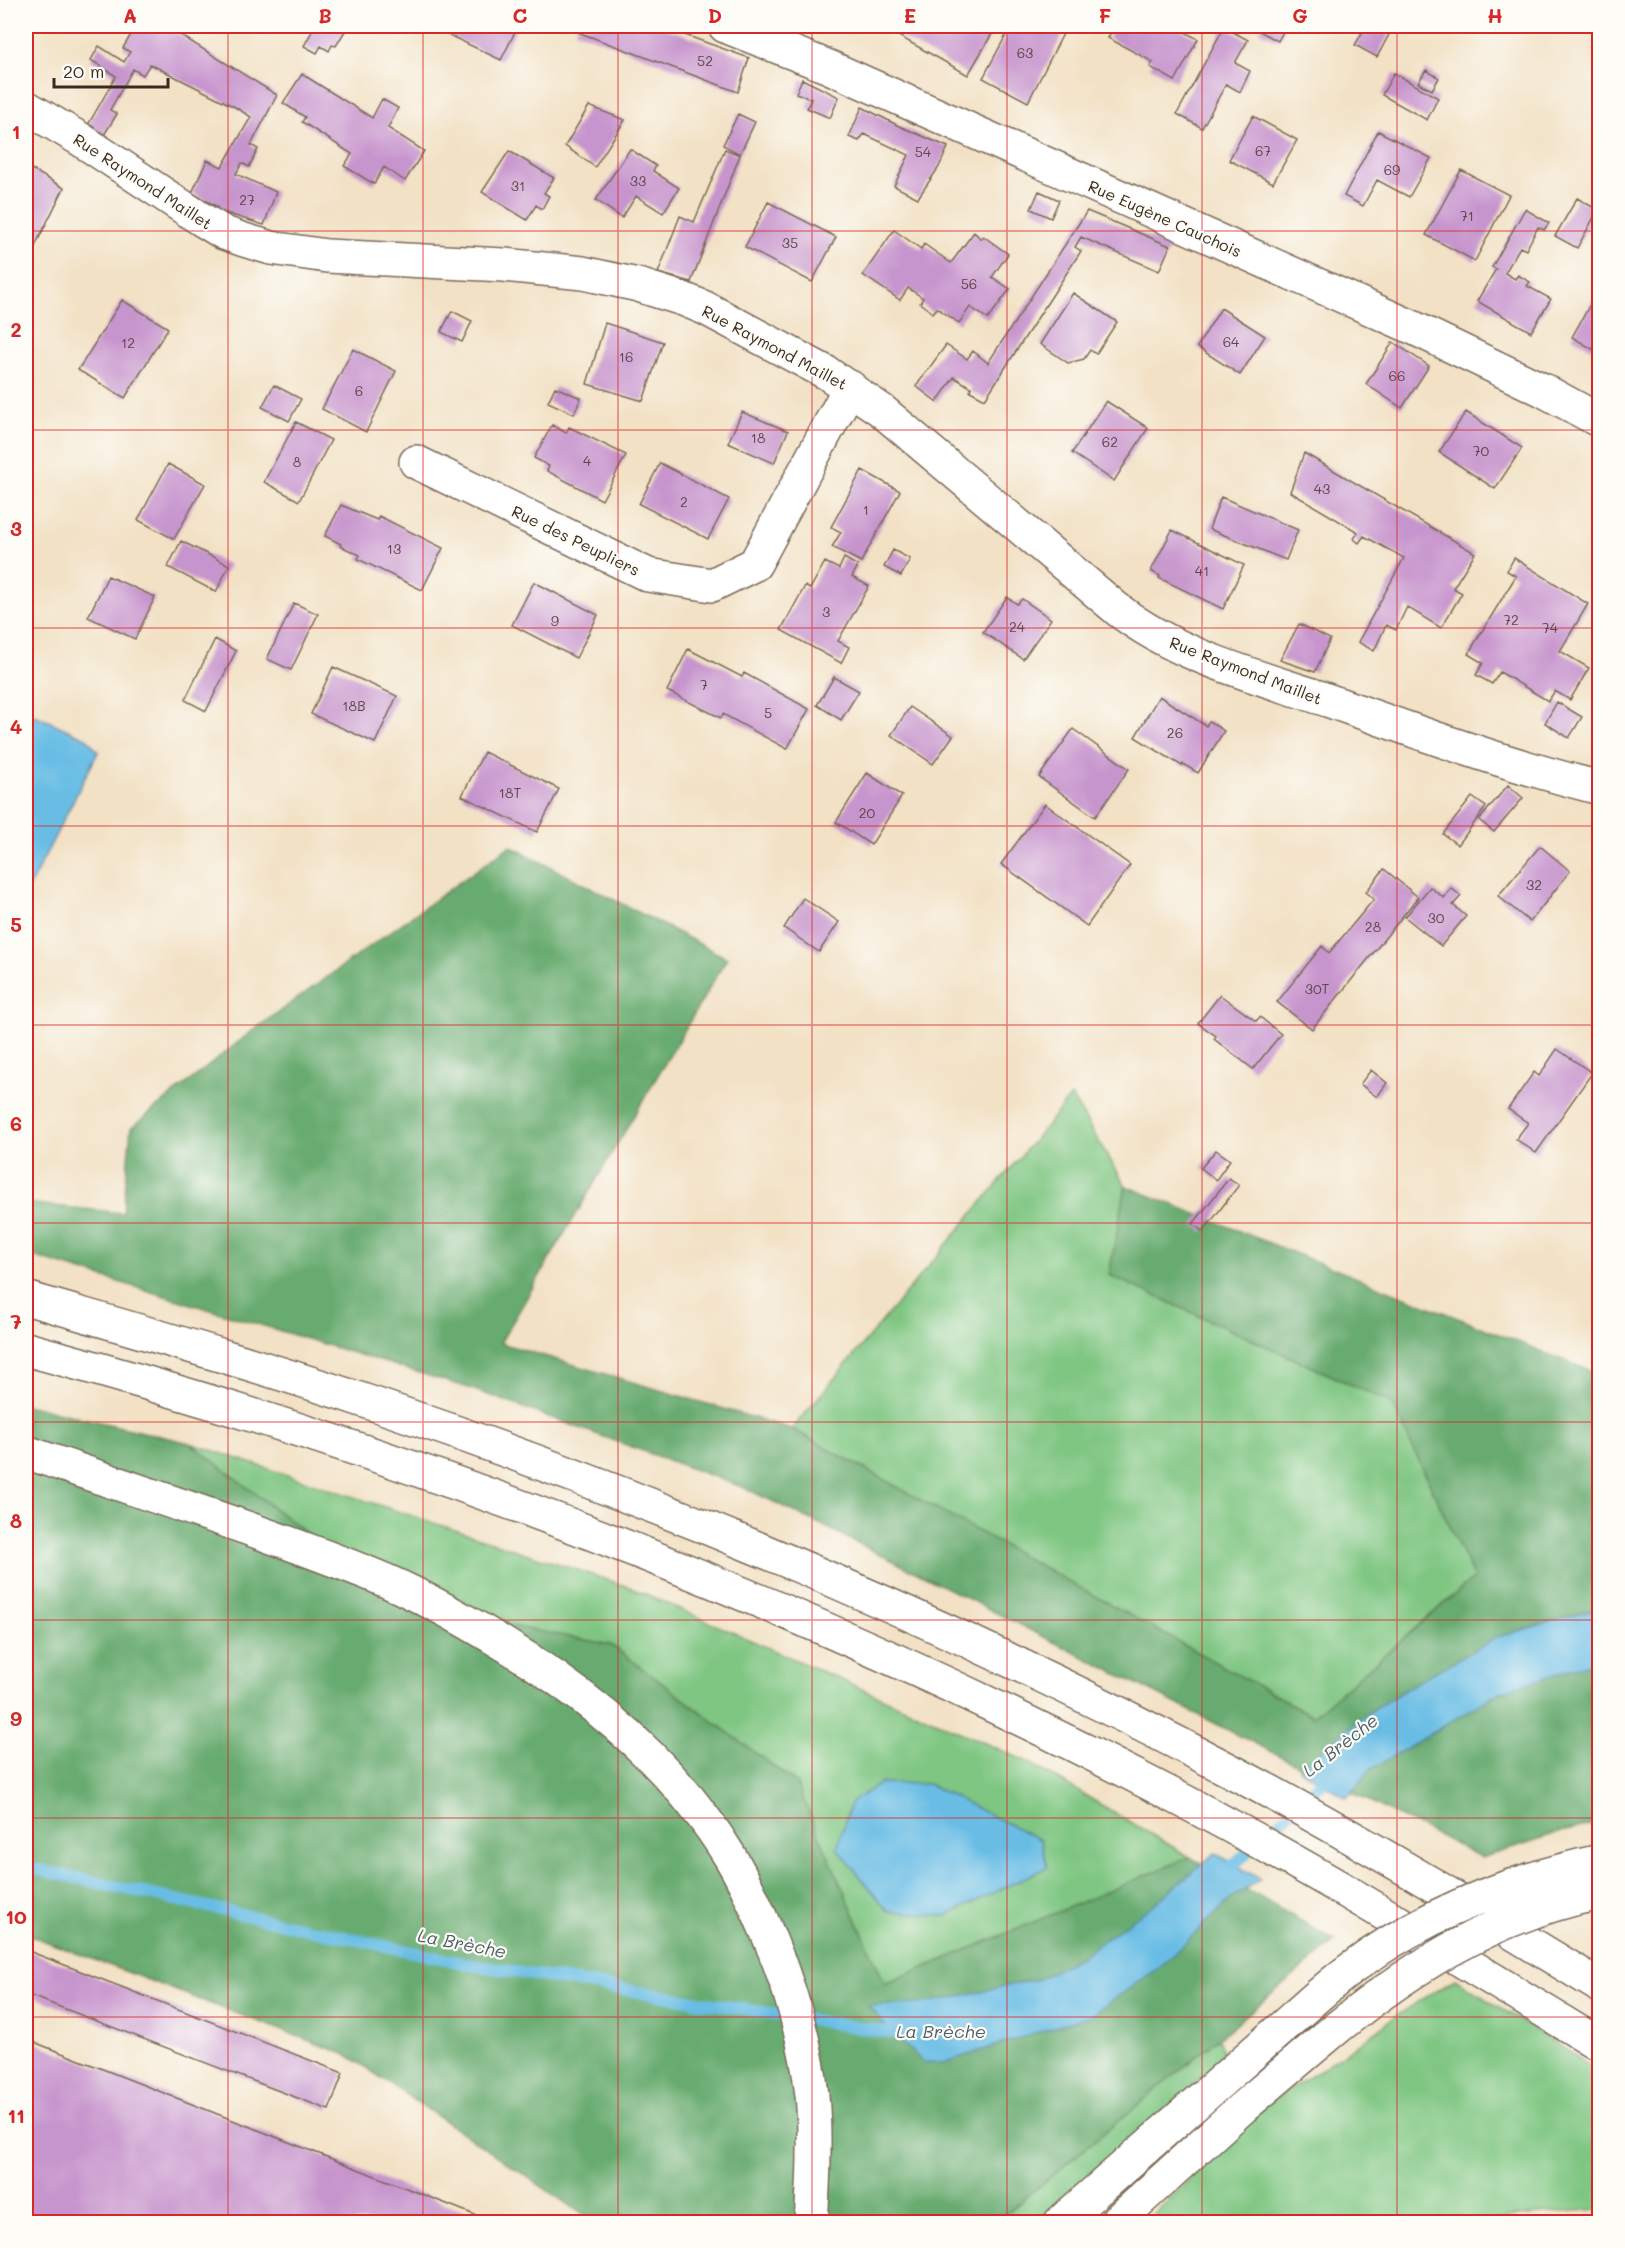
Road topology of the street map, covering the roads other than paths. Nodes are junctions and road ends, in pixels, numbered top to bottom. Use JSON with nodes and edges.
{"nodes":[{"id":1,"x":725,"y":26,"type":"edge"},
{"id":2,"x":26,"y":107,"type":"edge"},
{"id":3,"x":850,"y":387,"type":"junction"},
{"id":4,"x":1599,"y":421,"type":"edge"},
{"id":5,"x":416,"y":462,"type":"dead end"},
{"id":6,"x":1599,"y":788,"type":"edge"},
{"id":7,"x":26,"y":1298,"type":"edge"},
{"id":8,"x":26,"y":1349,"type":"edge"},
{"id":9,"x":26,"y":1452,"type":"edge"},
{"id":10,"x":1599,"y":1861,"type":"edge"},
{"id":11,"x":1599,"y":1893,"type":"edge"},
{"id":12,"x":1599,"y":1986,"type":"edge"},
{"id":13,"x":1599,"y":2044,"type":"edge"},
{"id":14,"x":811,"y":2223,"type":"edge"},
{"id":15,"x":1060,"y":2223,"type":"edge"},
{"id":16,"x":1116,"y":2223,"type":"edge"}],
"edges":[{"from":1,"to":4,"type":"main road","name":"Rue Eugène Cauchois"},
{"from":2,"to":3,"type":"main road","name":"Rue Raymond Maillet"},
{"from":3,"to":5,"type":"main road","name":"Rue des Peupliers"},
{"from":3,"to":6,"type":"main road","name":"Rue Raymond Maillet"},
{"from":7,"to":12,"type":"main road"},
{"from":8,"to":13,"type":"main road"},
{"from":9,"to":14,"type":"main road"},
{"from":10,"to":15,"type":"main road","bridge":true},
{"from":11,"to":16,"type":"main road","bridge":true}]}
